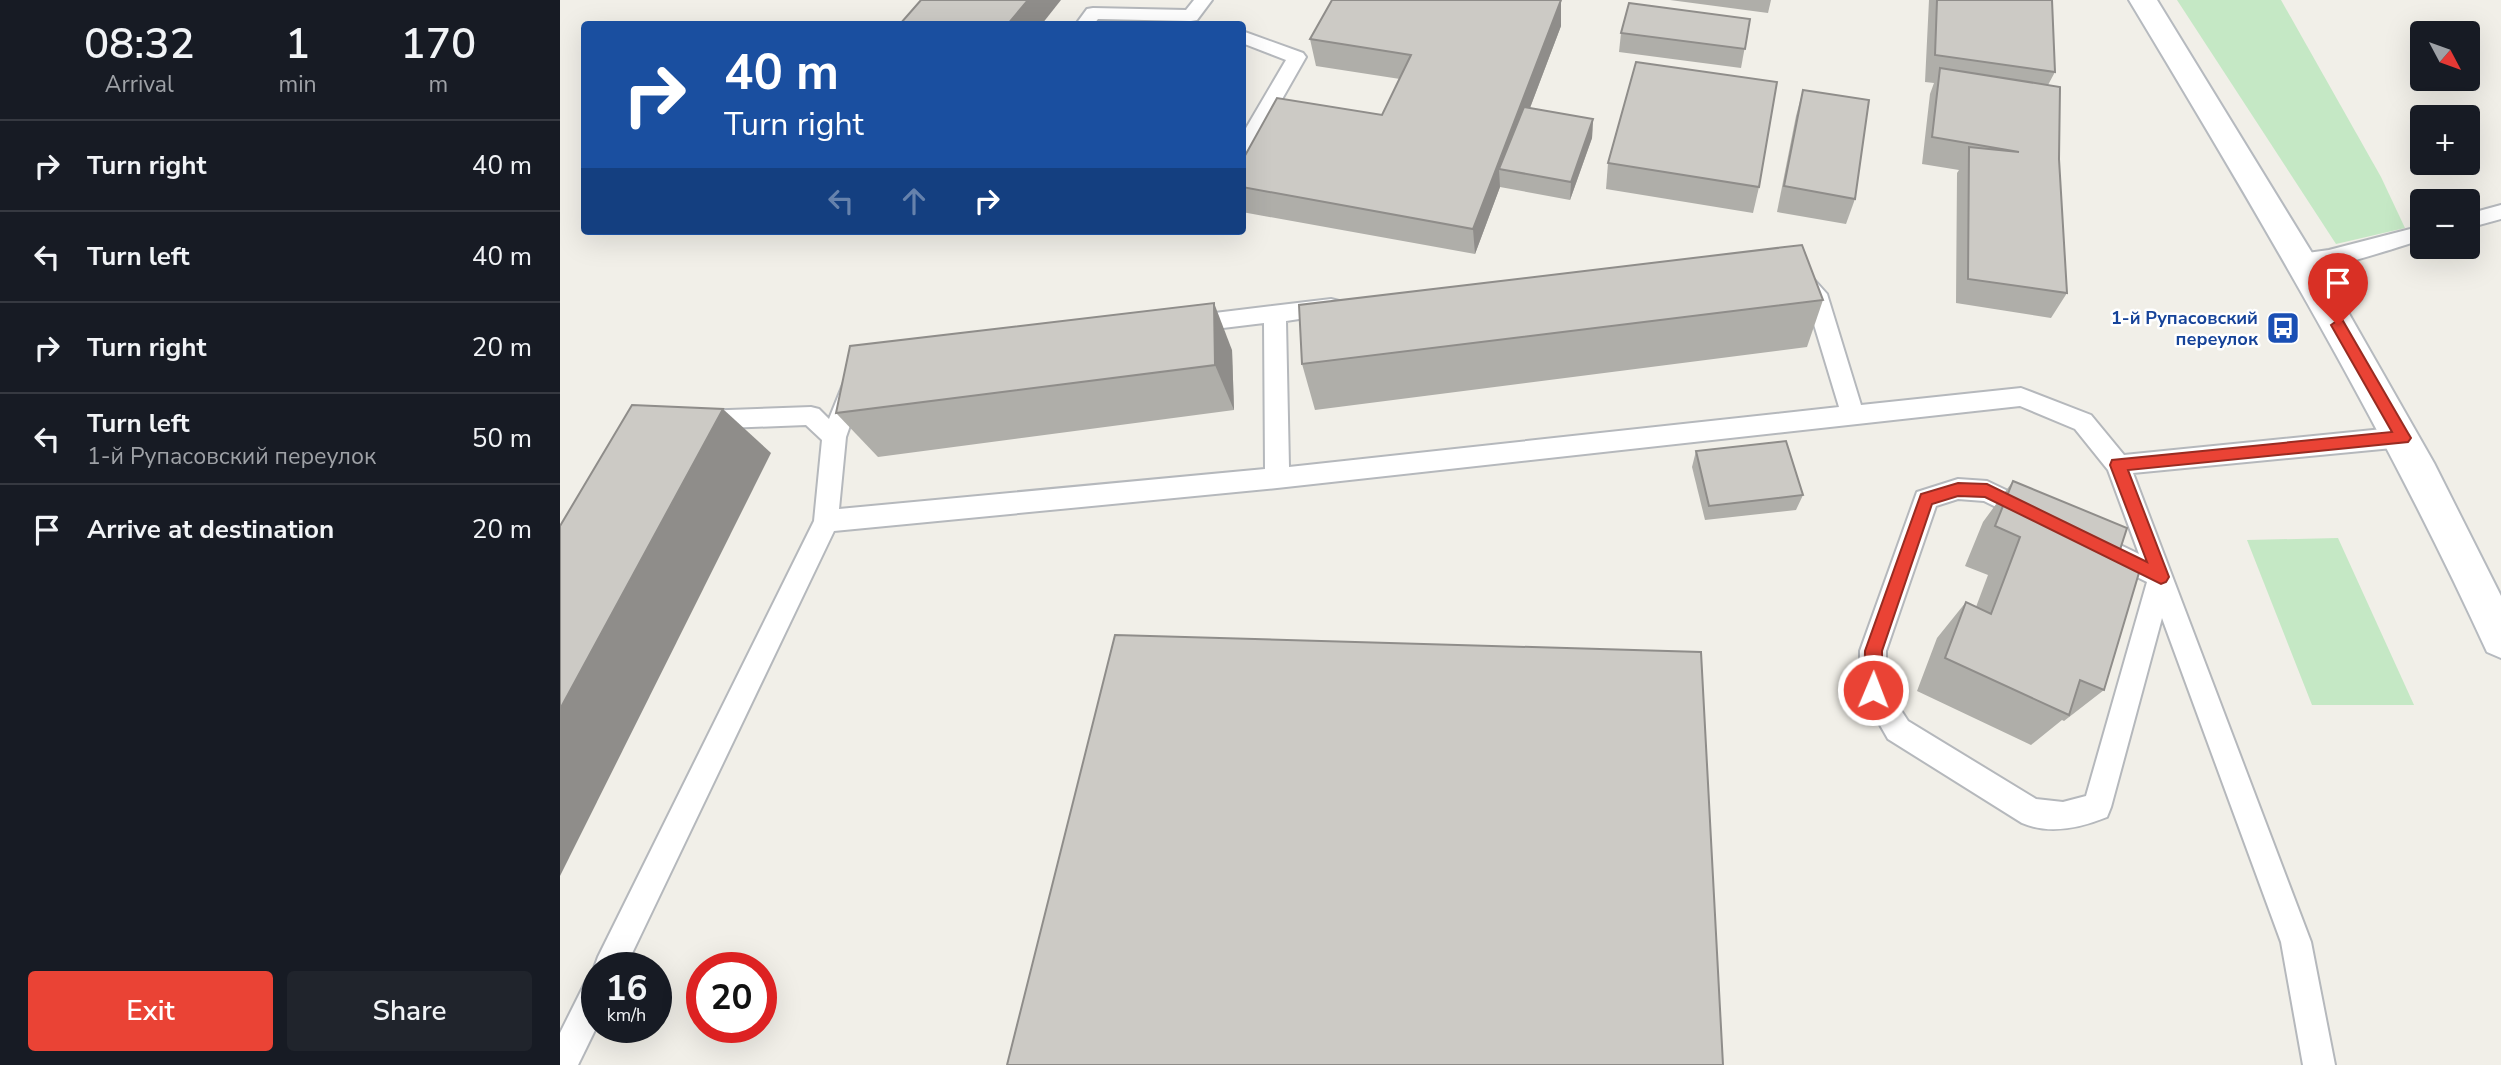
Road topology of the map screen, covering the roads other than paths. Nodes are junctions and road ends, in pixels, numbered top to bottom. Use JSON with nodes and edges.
{"nodes":[{"id":1,"x":1203,"y":0,"type":"edge"},
{"id":2,"x":2143,"y":0,"type":"edge"},
{"id":3,"x":1089,"y":13,"type":"edge"},
{"id":4,"x":1191,"y":16,"type":"junction"},
{"id":5,"x":1205,"y":21,"type":"edge"},
{"id":6,"x":1246,"y":38,"type":"edge"},
{"id":7,"x":1246,"y":145,"type":"edge"},
{"id":8,"x":2501,"y":212,"type":"edge"},
{"id":9,"x":2480,"y":218,"type":"edge"},
{"id":10,"x":2410,"y":236,"type":"edge"},
{"id":11,"x":2300,"y":260,"type":"junction"},
{"id":12,"x":1790,"y":268,"type":"edge"},
{"id":13,"x":1357,"y":304,"type":"edge"},
{"id":14,"x":1275,"y":314,"type":"junction"},
{"id":15,"x":1164,"y":327,"type":"edge"},
{"id":16,"x":860,"y":363,"type":"edge"},
{"id":17,"x":1853,"y":415,"type":"junction"},
{"id":18,"x":678,"y":435,"type":"edge"},
{"id":19,"x":834,"y":437,"type":"junction"},
{"id":20,"x":2403,"y":438,"type":"junction"},
{"id":21,"x":2118,"y":465,"type":"junction"},
{"id":22,"x":1277,"y":478,"type":"junction"},
{"id":23,"x":826,"y":521,"type":"junction"},
{"id":24,"x":2161,"y":577,"type":"junction"},
{"id":25,"x":2501,"y":639,"type":"edge"},
{"id":26,"x":616,"y":952,"type":"edge"},
{"id":27,"x":581,"y":1024,"type":"edge"},
{"id":28,"x":561,"y":1065,"type":"edge"},
{"id":29,"x":2319,"y":1065,"type":"edge"}],
"edges":[{"from":1,"to":4,"type":"lane"},
{"from":2,"to":11,"type":"street"},
{"from":3,"to":4,"type":"lane"},
{"from":4,"to":5,"type":"lane"},
{"from":6,"to":7,"type":"lane"},
{"from":8,"to":9,"type":"lane"},
{"from":10,"to":11,"type":"lane"},
{"from":11,"to":20,"type":"street"},
{"from":12,"to":17,"type":"lane"},
{"from":13,"to":14,"type":"lane"},
{"from":14,"to":15,"type":"lane"},
{"from":14,"to":22,"type":"lane"},
{"from":16,"to":19,"type":"lane"},
{"from":17,"to":21,"type":"lane"},
{"from":17,"to":22,"type":"lane"},
{"from":18,"to":19,"type":"lane"},
{"from":19,"to":23,"type":"lane"},
{"from":20,"to":21,"type":"lane"},
{"from":20,"to":25,"type":"street"},
{"from":21,"to":24,"type":"lane"},
{"from":22,"to":23,"type":"lane"},
{"from":23,"to":26,"type":"lane"},
{"from":24,"to":24,"type":"lane"},
{"from":24,"to":29,"type":"lane"},
{"from":27,"to":28,"type":"lane"}]}
